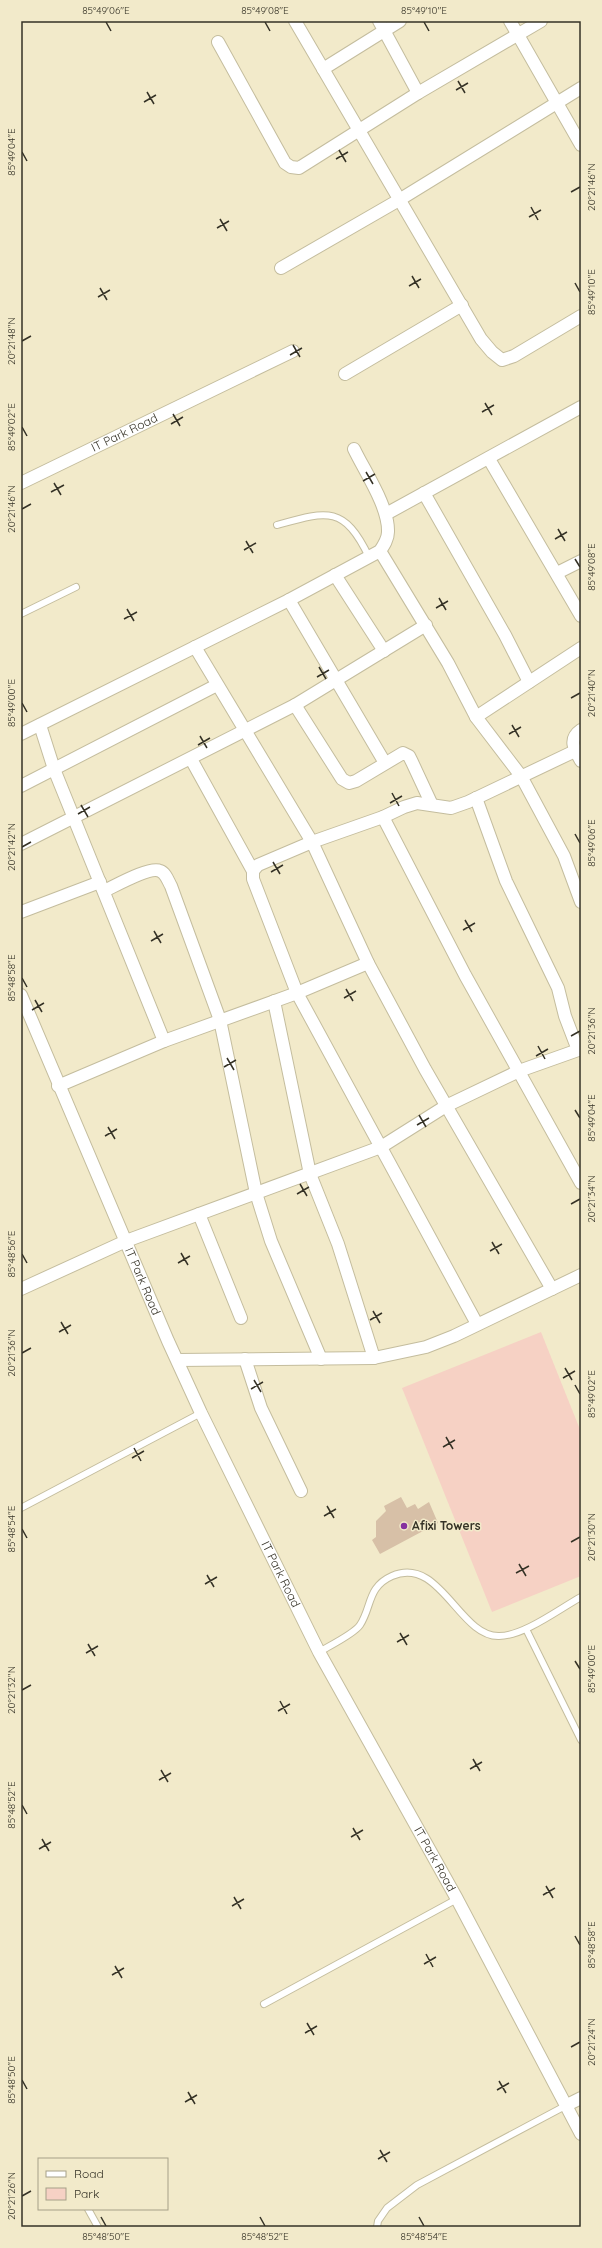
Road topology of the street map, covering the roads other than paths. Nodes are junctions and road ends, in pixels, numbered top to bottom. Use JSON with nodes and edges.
{"nodes":[{"id":1,"x":295,"y":21,"type":"edge"},
{"id":2,"x":400,"y":21,"type":"edge"},
{"id":3,"x":510,"y":21,"type":"edge"},
{"id":4,"x":541,"y":21,"type":"edge"},
{"id":5,"x":382,"y":26,"type":"edge"},
{"id":6,"x":518,"y":34,"type":"junction"},
{"id":7,"x":218,"y":42,"type":"dead end"},
{"id":8,"x":323,"y":69,"type":"junction"},
{"id":9,"x":581,"y":88,"type":"edge"},
{"id":10,"x":418,"y":93,"type":"junction"},
{"id":11,"x":557,"y":102,"type":"junction"},
{"id":12,"x":359,"y":130,"type":"junction"},
{"id":13,"x":581,"y":145,"type":"edge"},
{"id":14,"x":399,"y":200,"type":"junction"},
{"id":15,"x":281,"y":268,"type":"dead end"},
{"id":16,"x":462,"y":305,"type":"junction"},
{"id":17,"x":580,"y":318,"type":"edge"},
{"id":18,"x":294,"y":351,"type":"dead end"},
{"id":19,"x":345,"y":374,"type":"dead end"},
{"id":20,"x":581,"y":407,"type":"edge"},
{"id":21,"x":354,"y":449,"type":"dead end"},
{"id":22,"x":489,"y":459,"type":"junction"},
{"id":23,"x":21,"y":483,"type":"edge"},
{"id":24,"x":424,"y":493,"type":"junction"},
{"id":25,"x":386,"y":514,"type":"junction"},
{"id":26,"x":277,"y":525,"type":"dead end"},
{"id":27,"x":374,"y":554,"type":"junction"},
{"id":28,"x":581,"y":561,"type":"edge"},
{"id":29,"x":557,"y":573,"type":"junction"},
{"id":30,"x":335,"y":575,"type":"junction"},
{"id":31,"x":76,"y":587,"type":"dead end"},
{"id":32,"x":289,"y":600,"type":"junction"},
{"id":33,"x":21,"y":614,"type":"edge"},
{"id":34,"x":581,"y":616,"type":"edge"},
{"id":35,"x":426,"y":625,"type":"junction"},
{"id":36,"x":195,"y":647,"type":"junction"},
{"id":37,"x":581,"y":648,"type":"edge"},
{"id":38,"x":384,"y":651,"type":"junction"},
{"id":39,"x":336,"y":680,"type":"junction"},
{"id":40,"x":529,"y":682,"type":"junction"},
{"id":41,"x":217,"y":685,"type":"junction"},
{"id":42,"x":295,"y":705,"type":"junction"},
{"id":43,"x":476,"y":717,"type":"junction"},
{"id":44,"x":40,"y":725,"type":"junction"},
{"id":45,"x":581,"y":730,"type":"edge"},
{"id":46,"x":245,"y":731,"type":"junction"},
{"id":47,"x":21,"y":734,"type":"edge"},
{"id":48,"x":578,"y":756,"type":"edge"},
{"id":49,"x":191,"y":759,"type":"junction"},
{"id":50,"x":385,"y":762,"type":"junction"},
{"id":51,"x":54,"y":769,"type":"junction"},
{"id":52,"x":521,"y":776,"type":"junction"},
{"id":53,"x":21,"y":786,"type":"edge"},
{"id":54,"x":476,"y":798,"type":"junction"},
{"id":55,"x":432,"y":805,"type":"junction"},
{"id":56,"x":383,"y":817,"type":"junction"},
{"id":57,"x":74,"y":818,"type":"junction"},
{"id":58,"x":312,"y":842,"type":"junction"},
{"id":59,"x":21,"y":844,"type":"edge"},
{"id":60,"x":253,"y":871,"type":"junction"},
{"id":61,"x":102,"y":887,"type":"junction"},
{"id":62,"x":581,"y":902,"type":"edge"},
{"id":63,"x":21,"y":912,"type":"edge"},
{"id":64,"x":368,"y":963,"type":"junction"},
{"id":65,"x":297,"y":993,"type":"junction"},
{"id":66,"x":21,"y":995,"type":"edge"},
{"id":67,"x":274,"y":1001,"type":"junction"},
{"id":68,"x":220,"y":1020,"type":"junction"},
{"id":69,"x":164,"y":1041,"type":"junction"},
{"id":70,"x":580,"y":1050,"type":"edge"},
{"id":71,"x":519,"y":1071,"type":"junction"},
{"id":72,"x":58,"y":1086,"type":"junction"},
{"id":73,"x":446,"y":1106,"type":"junction"},
{"id":74,"x":381,"y":1147,"type":"junction"},
{"id":75,"x":310,"y":1174,"type":"junction"},
{"id":76,"x":581,"y":1183,"type":"edge"},
{"id":77,"x":256,"y":1193,"type":"junction"},
{"id":78,"x":199,"y":1214,"type":"junction"},
{"id":79,"x":126,"y":1241,"type":"junction"},
{"id":80,"x":581,"y":1275,"type":"edge"},
{"id":81,"x":21,"y":1289,"type":"edge"},
{"id":82,"x":552,"y":1289,"type":"junction"},
{"id":83,"x":241,"y":1318,"type":"dead end"},
{"id":84,"x":477,"y":1324,"type":"junction"},
{"id":85,"x":374,"y":1358,"type":"junction"},
{"id":86,"x":245,"y":1359,"type":"junction"},
{"id":87,"x":321,"y":1359,"type":"junction"},
{"id":88,"x":178,"y":1360,"type":"junction"},
{"id":89,"x":201,"y":1413,"type":"junction"},
{"id":90,"x":301,"y":1491,"type":"dead end"},
{"id":91,"x":21,"y":1508,"type":"edge"},
{"id":92,"x":581,"y":1597,"type":"edge"},
{"id":93,"x":526,"y":1629,"type":"junction"},
{"id":94,"x":319,"y":1652,"type":"junction"},
{"id":95,"x":581,"y":1740,"type":"edge"},
{"id":96,"x":457,"y":1899,"type":"junction"},
{"id":97,"x":264,"y":2004,"type":"dead end"},
{"id":98,"x":581,"y":2098,"type":"edge"},
{"id":99,"x":567,"y":2105,"type":"junction"},
{"id":100,"x":581,"y":2134,"type":"edge"},
{"id":101,"x":89,"y":2210,"type":"edge"},
{"id":102,"x":98,"y":2227,"type":"edge"},
{"id":103,"x":377,"y":2227,"type":"edge"}],
"edges":[{"from":1,"to":8,"type":"street"},
{"from":2,"to":5,"type":"street"},
{"from":3,"to":6,"type":"street"},
{"from":4,"to":6,"type":"street"},
{"from":5,"to":8,"type":"street"},
{"from":5,"to":10,"type":"street"},
{"from":6,"to":10,"type":"street"},
{"from":6,"to":11,"type":"street"},
{"from":7,"to":12,"type":"street"},
{"from":8,"to":12,"type":"street"},
{"from":9,"to":11,"type":"street"},
{"from":10,"to":12,"type":"street"},
{"from":11,"to":13,"type":"street"},
{"from":11,"to":14,"type":"street"},
{"from":12,"to":14,"type":"street"},
{"from":14,"to":15,"type":"street"},
{"from":14,"to":16,"type":"street"},
{"from":16,"to":17,"type":"street"},
{"from":16,"to":19,"type":"street"},
{"from":18,"to":23,"type":"street","name":"IT Park Road"},
{"from":20,"to":22,"type":"street"},
{"from":21,"to":25,"type":"street"},
{"from":22,"to":24,"type":"street"},
{"from":22,"to":29,"type":"street"},
{"from":24,"to":25,"type":"street"},
{"from":24,"to":40,"type":"street"},
{"from":25,"to":27,"type":"street"},
{"from":26,"to":27,"type":"lane"},
{"from":27,"to":30,"type":"street"},
{"from":27,"to":35,"type":"street"},
{"from":28,"to":29,"type":"street"},
{"from":29,"to":34,"type":"street"},
{"from":30,"to":32,"type":"street"},
{"from":30,"to":38,"type":"street"},
{"from":31,"to":33,"type":"lane"},
{"from":32,"to":36,"type":"street"},
{"from":32,"to":39,"type":"street"},
{"from":35,"to":38,"type":"street"},
{"from":35,"to":43,"type":"street"},
{"from":36,"to":41,"type":"street"},
{"from":36,"to":44,"type":"street"},
{"from":37,"to":40,"type":"street"},
{"from":38,"to":39,"type":"street"},
{"from":39,"to":42,"type":"street"},
{"from":39,"to":50,"type":"street"},
{"from":40,"to":43,"type":"street"},
{"from":41,"to":46,"type":"street"},
{"from":41,"to":51,"type":"street"},
{"from":42,"to":46,"type":"street"},
{"from":42,"to":50,"type":"street"},
{"from":43,"to":52,"type":"street"},
{"from":44,"to":47,"type":"street"},
{"from":44,"to":51,"type":"street"},
{"from":45,"to":48,"type":"street"},
{"from":46,"to":49,"type":"street"},
{"from":46,"to":58,"type":"street"},
{"from":48,"to":52,"type":"street"},
{"from":49,"to":57,"type":"street"},
{"from":49,"to":60,"type":"street"},
{"from":50,"to":55,"type":"street"},
{"from":51,"to":53,"type":"street"},
{"from":51,"to":57,"type":"street"},
{"from":52,"to":54,"type":"street"},
{"from":52,"to":62,"type":"street"},
{"from":54,"to":55,"type":"street"},
{"from":54,"to":70,"type":"street"},
{"from":55,"to":56,"type":"street"},
{"from":56,"to":58,"type":"street"},
{"from":56,"to":71,"type":"street"},
{"from":57,"to":59,"type":"street"},
{"from":57,"to":61,"type":"street"},
{"from":58,"to":60,"type":"street"},
{"from":58,"to":64,"type":"street"},
{"from":60,"to":65,"type":"street"},
{"from":61,"to":63,"type":"street"},
{"from":61,"to":68,"type":"street"},
{"from":61,"to":69,"type":"street"},
{"from":64,"to":65,"type":"street"},
{"from":64,"to":73,"type":"street"},
{"from":65,"to":67,"type":"street"},
{"from":65,"to":74,"type":"street"},
{"from":66,"to":72,"type":"street","name":"IT Park Road"},
{"from":67,"to":68,"type":"street"},
{"from":67,"to":75,"type":"street"},
{"from":68,"to":69,"type":"street"},
{"from":68,"to":77,"type":"street"},
{"from":69,"to":72,"type":"street"},
{"from":70,"to":71,"type":"street"},
{"from":71,"to":73,"type":"street"},
{"from":71,"to":76,"type":"street"},
{"from":72,"to":79,"type":"street","name":"IT Park Road"},
{"from":73,"to":74,"type":"street"},
{"from":73,"to":82,"type":"street"},
{"from":74,"to":75,"type":"street"},
{"from":74,"to":84,"type":"street"},
{"from":75,"to":77,"type":"street"},
{"from":75,"to":85,"type":"street"},
{"from":77,"to":78,"type":"street"},
{"from":77,"to":87,"type":"street"},
{"from":78,"to":79,"type":"street"},
{"from":78,"to":83,"type":"street"},
{"from":79,"to":81,"type":"street"},
{"from":79,"to":88,"type":"street","name":"IT Park Road"},
{"from":80,"to":82,"type":"street"},
{"from":82,"to":84,"type":"street"},
{"from":84,"to":85,"type":"street"},
{"from":85,"to":87,"type":"street"},
{"from":86,"to":87,"type":"street"},
{"from":86,"to":88,"type":"street"},
{"from":86,"to":90,"type":"street"},
{"from":88,"to":89,"type":"street","name":"IT Park Road"},
{"from":89,"to":91,"type":"lane"},
{"from":89,"to":94,"type":"street","name":"IT Park Road"},
{"from":92,"to":93,"type":"lane"},
{"from":93,"to":94,"type":"lane"},
{"from":93,"to":95,"type":"lane"},
{"from":94,"to":96,"type":"street","name":"IT Park Road"},
{"from":96,"to":97,"type":"lane"},
{"from":96,"to":99,"type":"street","name":"IT Park Road"},
{"from":98,"to":99,"type":"street"},
{"from":99,"to":100,"type":"street","name":"IT Park Road"},
{"from":99,"to":103,"type":"lane"},
{"from":101,"to":102,"type":"lane"}]}
